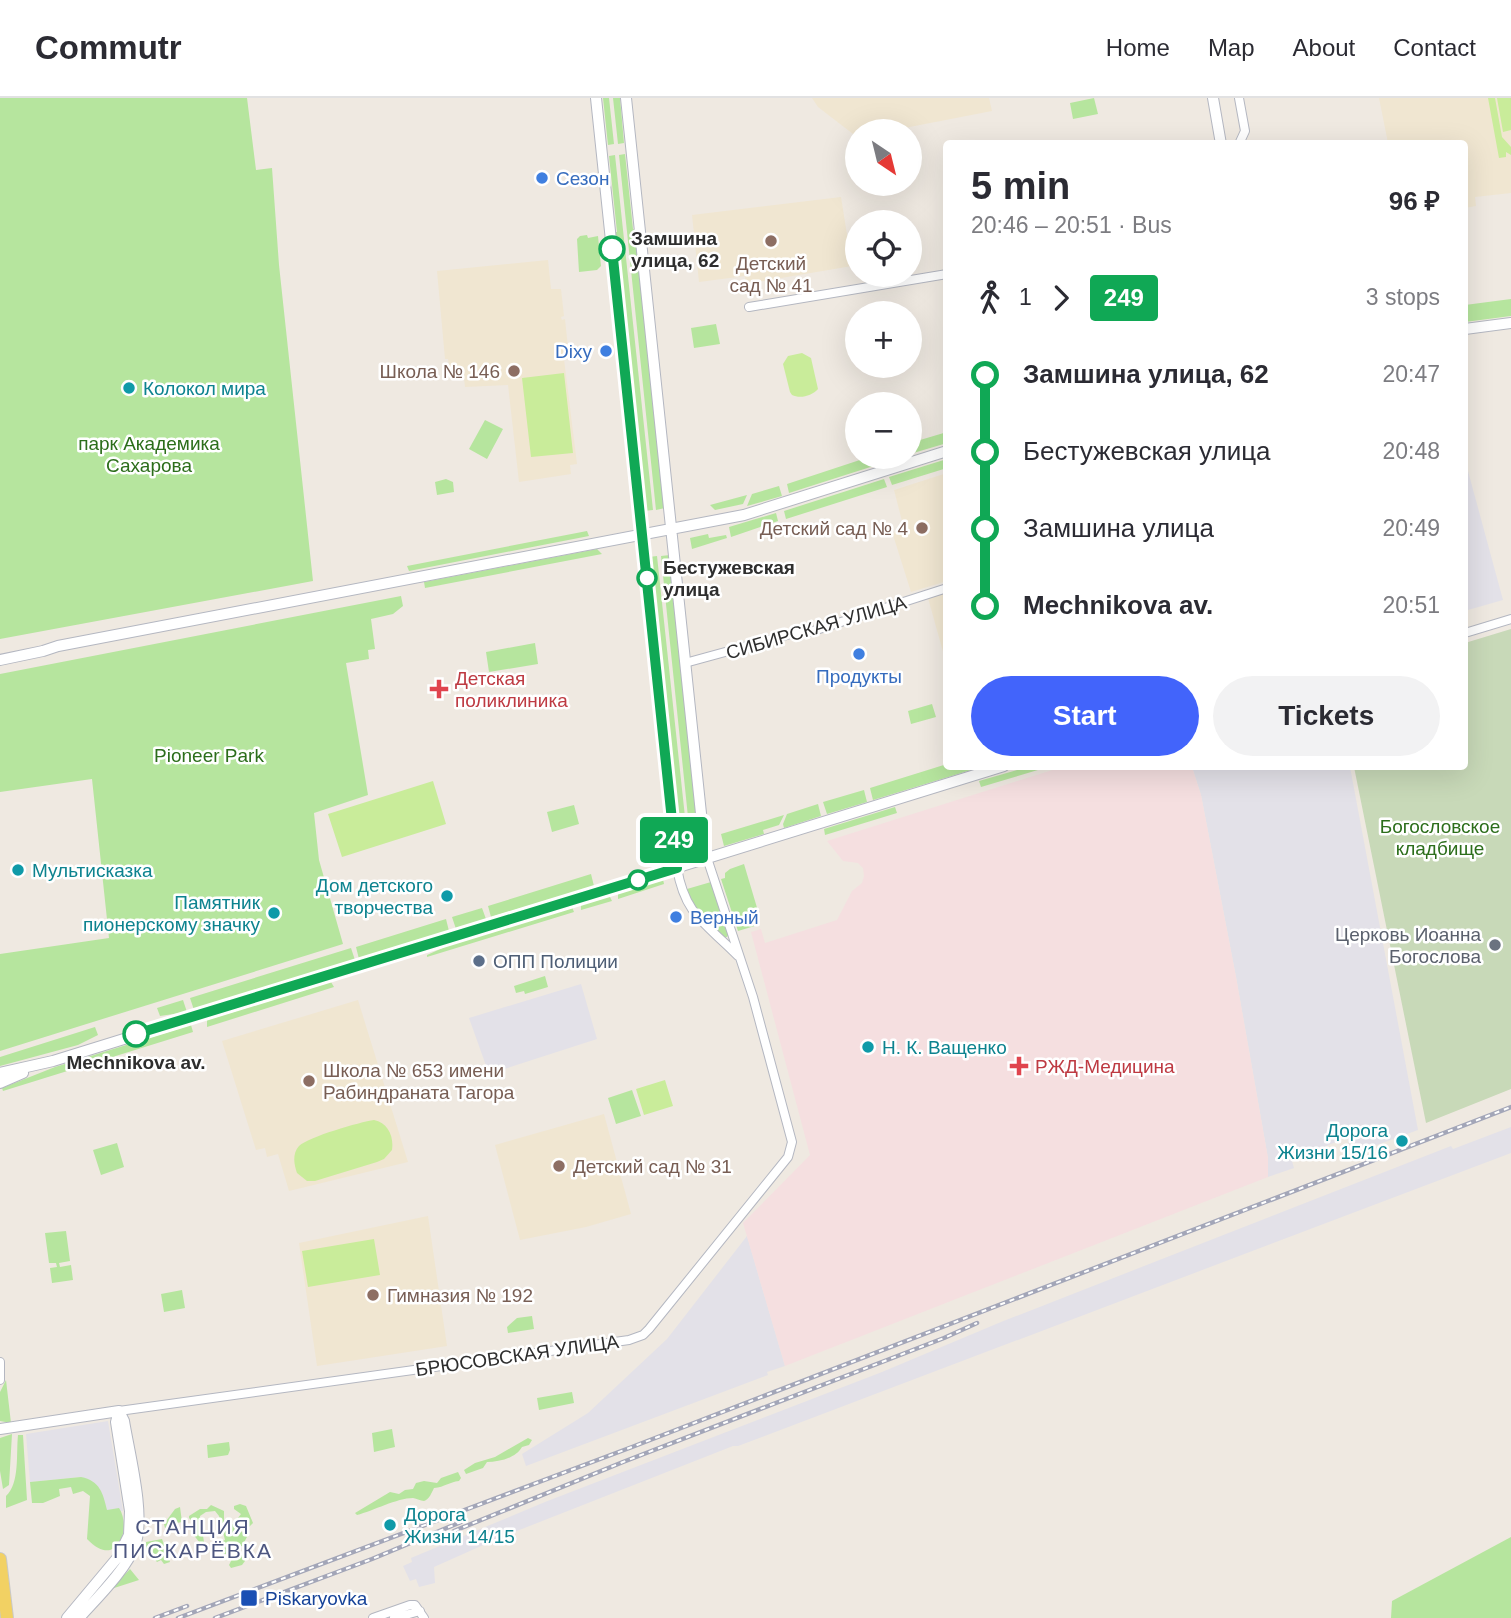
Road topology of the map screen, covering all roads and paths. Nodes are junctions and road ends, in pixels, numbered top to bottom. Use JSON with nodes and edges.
{"nodes":[{"id":1,"x":596,"y":98,"type":"edge"},
{"id":2,"x":626,"y":98,"type":"edge"},
{"id":3,"x":1213,"y":98,"type":"edge"},
{"id":4,"x":1239,"y":98,"type":"edge"},
{"id":5,"x":1220,"y":140,"type":"edge"},
{"id":6,"x":1241,"y":140,"type":"edge"},
{"id":7,"x":943,"y":275,"type":"edge"},
{"id":8,"x":749,"y":307,"type":"dead end"},
{"id":9,"x":1511,"y":323,"type":"edge"},
{"id":10,"x":1468,"y":329,"type":"edge"},
{"id":11,"x":943,"y":452,"type":"edge"},
{"id":12,"x":671,"y":529,"type":"junction"},
{"id":13,"x":642,"y":534,"type":"junction"},
{"id":14,"x":943,"y":589,"type":"edge"},
{"id":15,"x":1511,"y":619,"type":"edge"},
{"id":16,"x":1468,"y":632,"type":"edge"},
{"id":17,"x":58,"y":646,"type":"junction"},
{"id":18,"x":0,"y":653,"type":"edge"},
{"id":19,"x":0,"y":660,"type":"edge"},
{"id":20,"x":685,"y":663,"type":"junction"},
{"id":21,"x":991,"y":770,"type":"edge"},
{"id":22,"x":708,"y":858,"type":"junction"},
{"id":23,"x":677,"y":868,"type":"junction"},
{"id":24,"x":740,"y":959,"type":"junction"},
{"id":25,"x":53,"y":1060,"type":"junction"},
{"id":26,"x":0,"y":1073,"type":"edge"},
{"id":27,"x":0,"y":1083,"type":"edge"},
{"id":28,"x":0,"y":1362,"type":"edge"},
{"id":29,"x":0,"y":1380,"type":"edge"},
{"id":30,"x":118,"y":1411,"type":"junction"},
{"id":31,"x":0,"y":1429,"type":"edge"},
{"id":32,"x":0,"y":1559,"type":"edge"},
{"id":33,"x":422,"y":1614,"type":"edge"},
{"id":34,"x":7,"y":1618,"type":"edge"},
{"id":35,"x":67,"y":1618,"type":"edge"},
{"id":36,"x":79,"y":1618,"type":"edge"},
{"id":37,"x":373,"y":1618,"type":"edge"},
{"id":38,"x":394,"y":1618,"type":"edge"}],
"edges":[{"from":1,"to":13,"type":"street"},
{"from":2,"to":12,"type":"street"},
{"from":3,"to":5,"type":"street"},
{"from":4,"to":6,"type":"street"},
{"from":7,"to":8,"type":"street"},
{"from":9,"to":10,"type":"street"},
{"from":11,"to":12,"type":"street"},
{"from":12,"to":13,"type":"street"},
{"from":12,"to":20,"type":"street"},
{"from":13,"to":17,"type":"street"},
{"from":13,"to":23,"type":"street"},
{"from":14,"to":20,"type":"street","name":"СИБИРСКАЯ УЛИЦА"},
{"from":15,"to":16,"type":"street"},
{"from":17,"to":18,"type":"street"},
{"from":17,"to":19,"type":"street"},
{"from":20,"to":22,"type":"street"},
{"from":21,"to":22,"type":"street"},
{"from":22,"to":23,"type":"street"},
{"from":22,"to":24,"type":"street","name":"БРЮСОВСКАЯ УЛИЦА"},
{"from":23,"to":24,"type":"street","name":"БРЮСОВСКАЯ УЛИЦА"},
{"from":23,"to":25,"type":"street"},
{"from":24,"to":30,"type":"street","name":"БРЮСОВСКАЯ УЛИЦА"},
{"from":25,"to":26,"type":"street"},
{"from":25,"to":27,"type":"street"},
{"from":28,"to":29,"type":"street"},
{"from":30,"to":31,"type":"street","name":"БРЮСОВСКАЯ УЛИЦА"},
{"from":30,"to":35,"type":"street"},
{"from":30,"to":36,"type":"street"},
{"from":32,"to":34,"type":"main road"},
{"from":33,"to":37,"type":"street"},
{"from":33,"to":38,"type":"street"}]}
